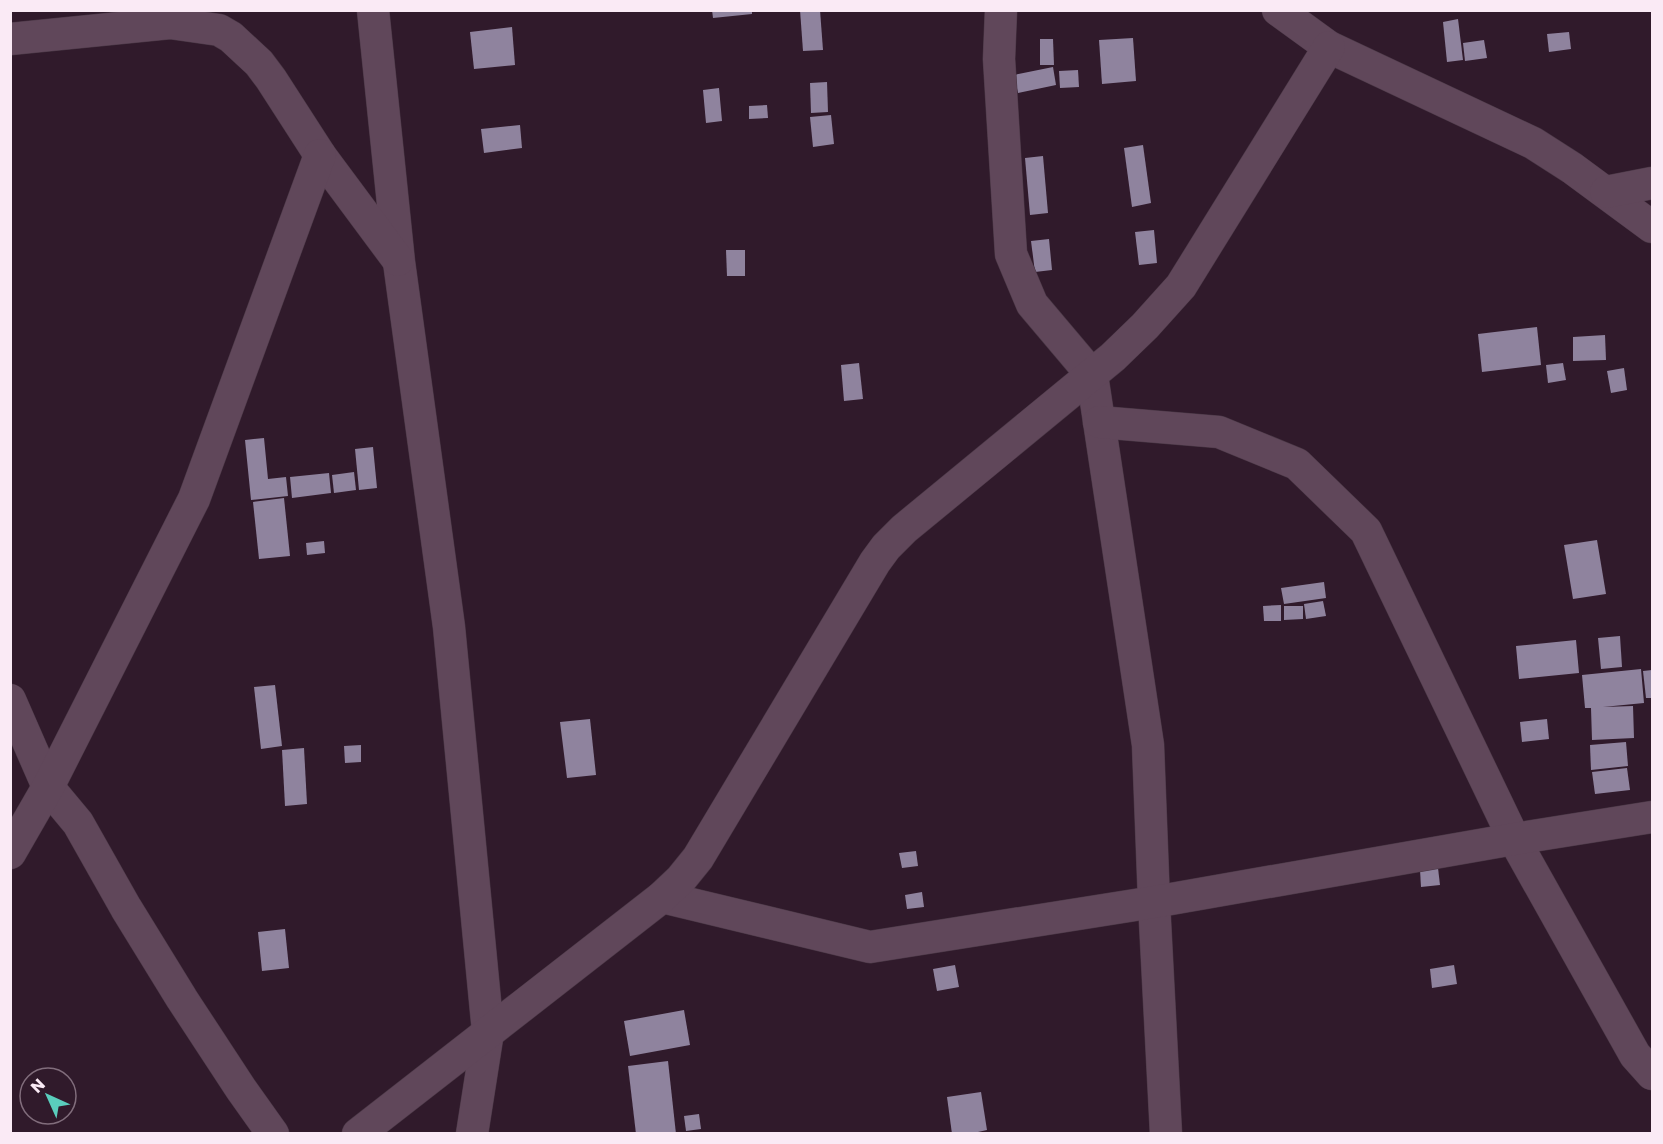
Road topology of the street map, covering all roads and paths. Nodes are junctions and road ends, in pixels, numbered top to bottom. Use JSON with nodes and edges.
{"nodes":[{"id":1,"x":373,"y":10,"type":"edge"},
{"id":2,"x":1001,"y":10,"type":"edge"},
{"id":3,"x":1278,"y":10,"type":"edge"},
{"id":4,"x":165,"y":16,"type":"edge"},
{"id":5,"x":10,"y":39,"type":"edge"},
{"id":6,"x":1329,"y":47,"type":"junction"},
{"id":7,"x":320,"y":155,"type":"junction"},
{"id":8,"x":1653,"y":183,"type":"edge"},
{"id":9,"x":1606,"y":192,"type":"junction"},
{"id":10,"x":1653,"y":226,"type":"edge"},
{"id":11,"x":399,"y":262,"type":"junction"},
{"id":12,"x":1092,"y":375,"type":"junction"},
{"id":13,"x":1099,"y":422,"type":"junction"},
{"id":14,"x":10,"y":700,"type":"edge"},
{"id":15,"x":48,"y":787,"type":"junction"},
{"id":16,"x":1653,"y":817,"type":"edge"},
{"id":17,"x":1514,"y":839,"type":"junction"},
{"id":18,"x":10,"y":853,"type":"edge"},
{"id":19,"x":662,"y":897,"type":"junction"},
{"id":20,"x":1154,"y":902,"type":"junction"},
{"id":21,"x":488,"y":1032,"type":"junction"},
{"id":22,"x":1653,"y":1074,"type":"edge"},
{"id":23,"x":273,"y":1134,"type":"edge"},
{"id":24,"x":358,"y":1134,"type":"edge"},
{"id":25,"x":472,"y":1134,"type":"edge"},
{"id":26,"x":1166,"y":1134,"type":"edge"}],
"edges":[{"from":1,"to":11,"type":"street"},
{"from":2,"to":12,"type":"street"},
{"from":3,"to":6,"type":"street"},
{"from":4,"to":5,"type":"street"},
{"from":4,"to":7,"type":"street"},
{"from":6,"to":9,"type":"street"},
{"from":6,"to":12,"type":"street"},
{"from":7,"to":11,"type":"street"},
{"from":7,"to":15,"type":"street"},
{"from":8,"to":9,"type":"street"},
{"from":9,"to":10,"type":"street"},
{"from":11,"to":21,"type":"street"},
{"from":12,"to":13,"type":"street"},
{"from":12,"to":19,"type":"street"},
{"from":13,"to":17,"type":"street"},
{"from":13,"to":20,"type":"street"},
{"from":14,"to":15,"type":"street"},
{"from":15,"to":18,"type":"street"},
{"from":15,"to":23,"type":"street"},
{"from":16,"to":17,"type":"street"},
{"from":17,"to":20,"type":"street"},
{"from":17,"to":22,"type":"street"},
{"from":19,"to":20,"type":"street"},
{"from":19,"to":21,"type":"street"},
{"from":20,"to":26,"type":"street"},
{"from":21,"to":24,"type":"street"},
{"from":21,"to":25,"type":"street"}]}
